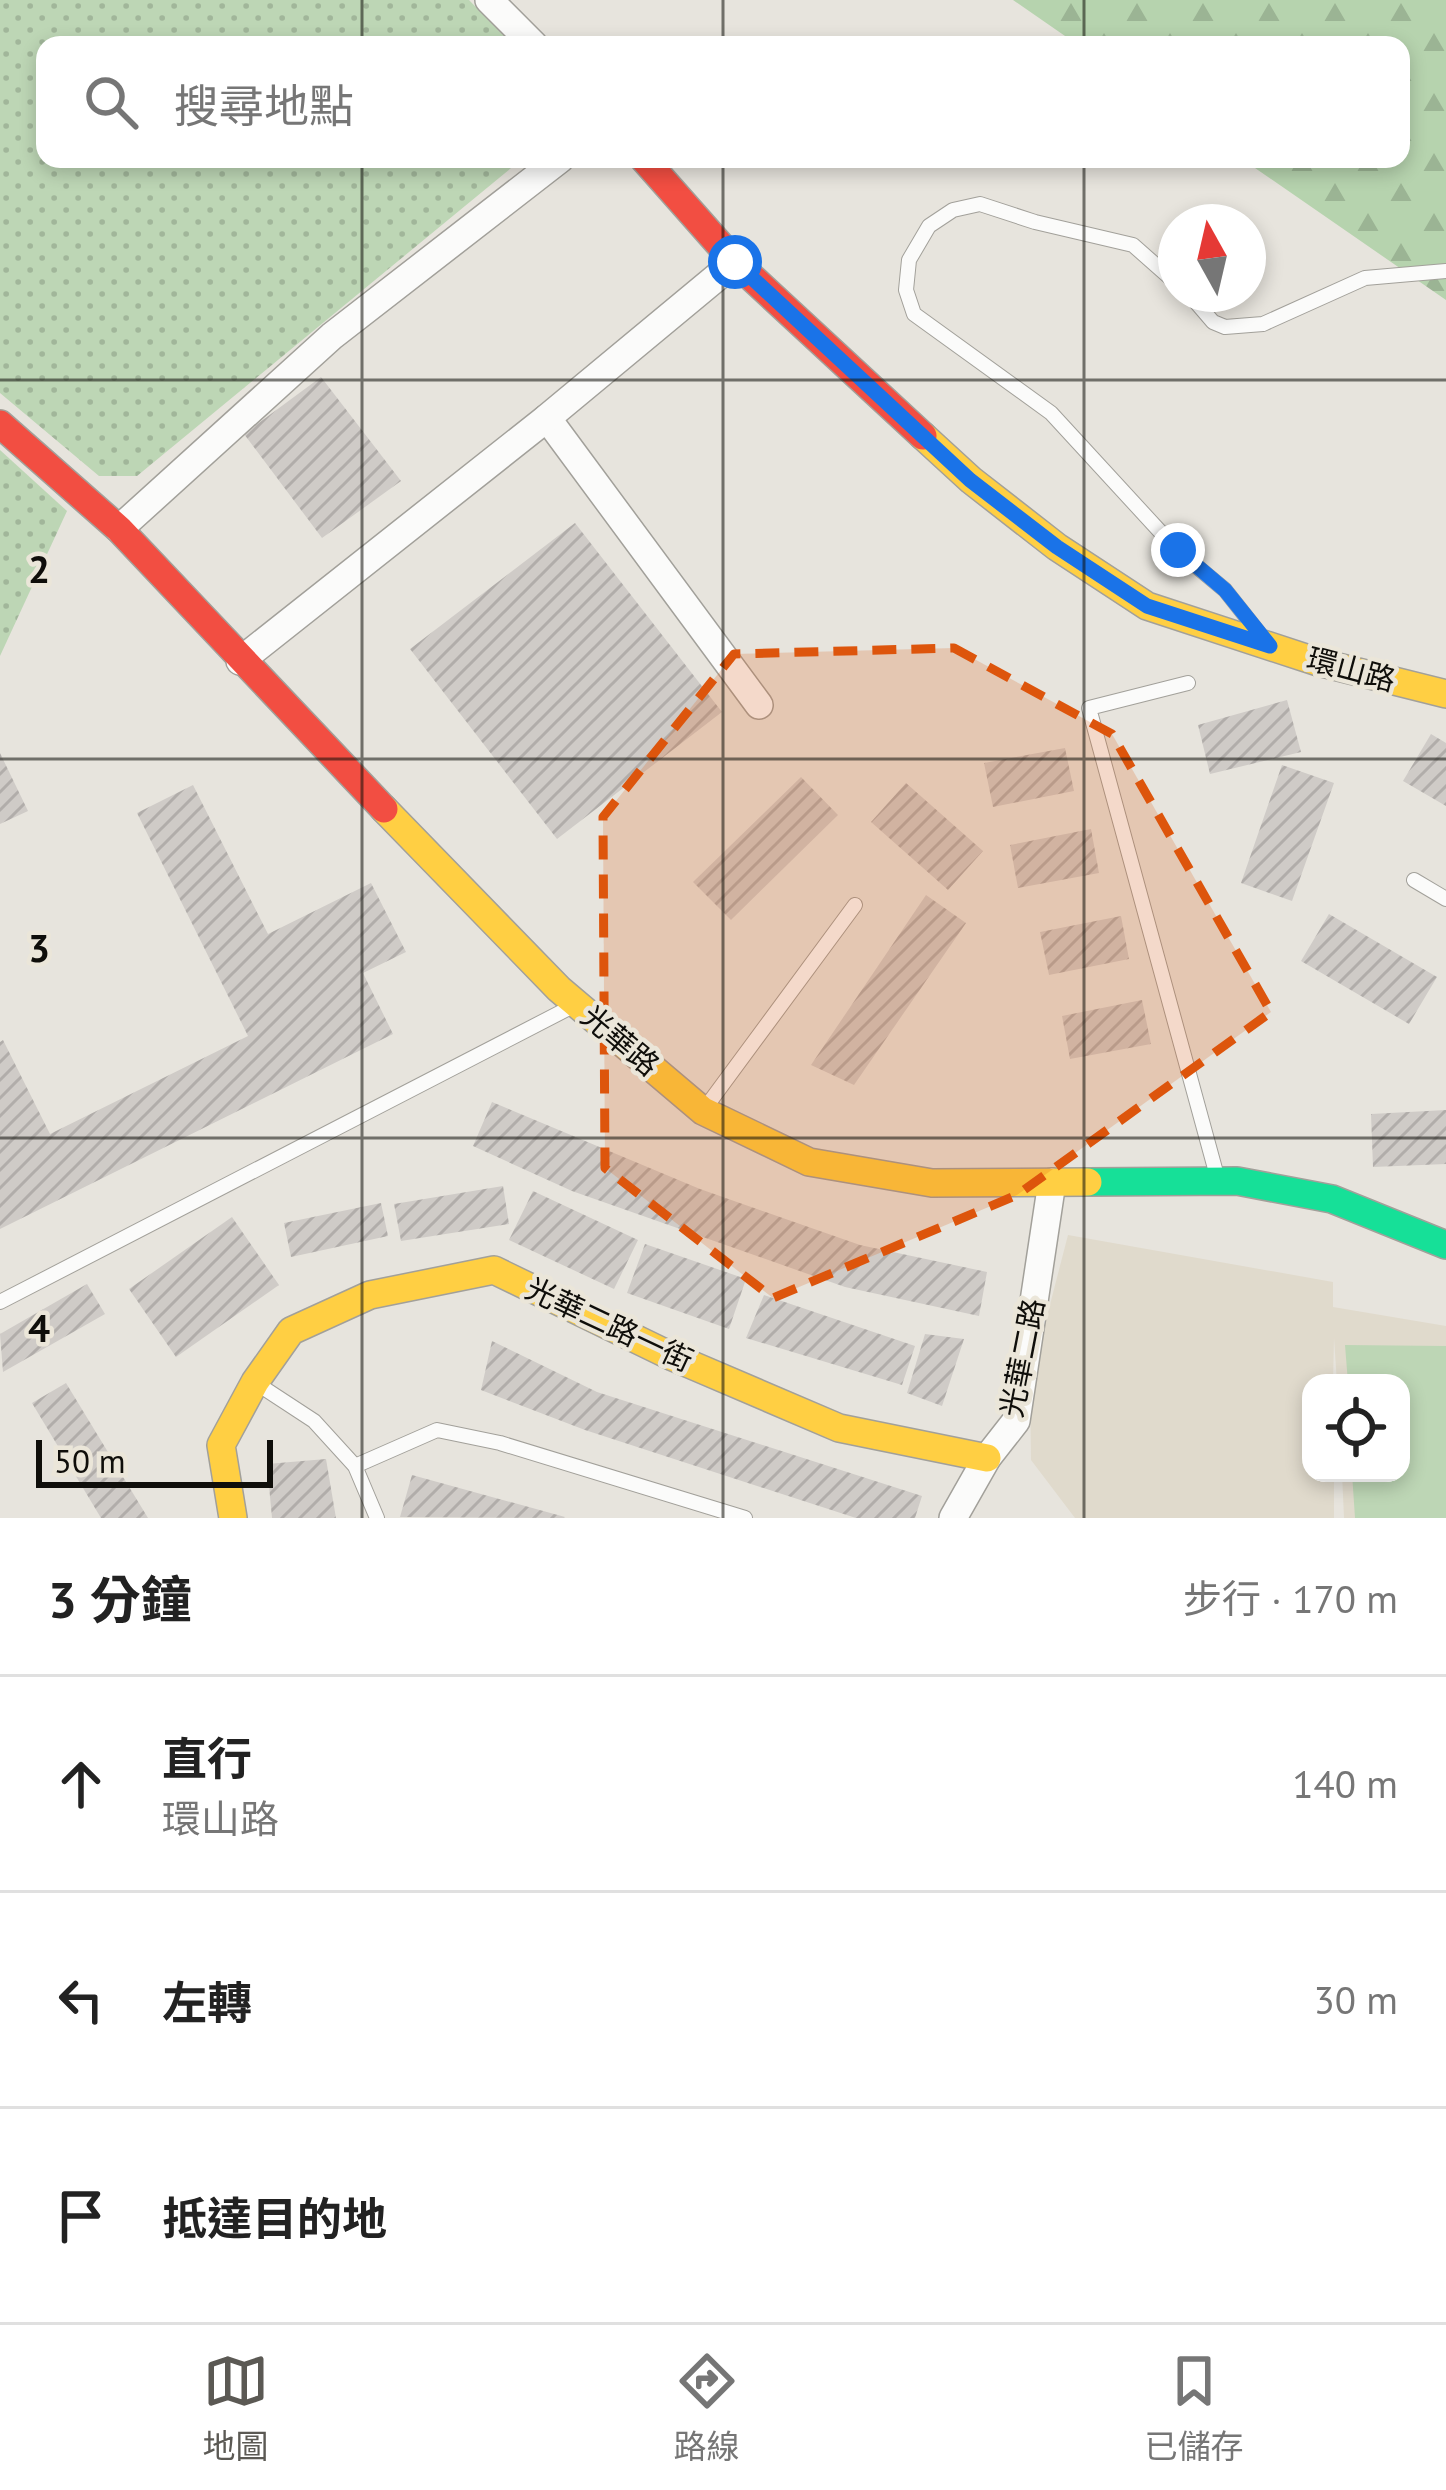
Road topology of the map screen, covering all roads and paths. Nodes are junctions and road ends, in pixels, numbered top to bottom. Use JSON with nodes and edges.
{"nodes":[{"id":1,"x":489,"y":0,"type":"edge"},
{"id":2,"x":525,"y":36,"type":"edge"},
{"id":3,"x":548,"y":168,"type":"edge"},
{"id":4,"x":652,"y":168,"type":"edge"},
{"id":5,"x":735,"y":262,"type":"junction"},
{"id":6,"x":1158,"y":267,"type":"edge"},
{"id":7,"x":1446,"y":271,"type":"edge"},
{"id":8,"x":1205,"y":312,"type":"edge"},
{"id":9,"x":547,"y":418,"type":"junction"},
{"id":10,"x":0,"y":424,"type":"edge"},
{"id":11,"x":119,"y":529,"type":"junction"},
{"id":12,"x":1270,"y":646,"type":"junction"},
{"id":13,"x":240,"y":661,"type":"junction"},
{"id":14,"x":1188,"y":683,"type":"dead end"},
{"id":15,"x":1446,"y":694,"type":"edge"},
{"id":16,"x":759,"y":705,"type":"dead end"},
{"id":17,"x":1414,"y":880,"type":"dead end"},
{"id":18,"x":1446,"y":899,"type":"edge"},
{"id":19,"x":854,"y":905,"type":"dead end"},
{"id":20,"x":576,"y":1004,"type":"junction"},
{"id":21,"x":703,"y":1111,"type":"junction"},
{"id":22,"x":1218,"y":1180,"type":"junction"},
{"id":23,"x":1052,"y":1182,"type":"junction"},
{"id":24,"x":1446,"y":1245,"type":"edge"},
{"id":25,"x":0,"y":1302,"type":"edge"},
{"id":26,"x":255,"y":1382,"type":"junction"},
{"id":27,"x":987,"y":1458,"type":"junction"},
{"id":28,"x":356,"y":1466,"type":"junction"},
{"id":29,"x":233,"y":1518,"type":"edge"},
{"id":30,"x":377,"y":1518,"type":"edge"},
{"id":31,"x":745,"y":1518,"type":"edge"},
{"id":32,"x":953,"y":1518,"type":"edge"}],
"edges":[{"from":1,"to":2,"type":"street"},
{"from":3,"to":11,"type":"street"},
{"from":4,"to":5,"type":"street","name":"環山路"},
{"from":5,"to":9,"type":"street"},
{"from":5,"to":12,"type":"street","name":"環山路"},
{"from":6,"to":12,"type":"lane"},
{"from":7,"to":8,"type":"lane"},
{"from":9,"to":13,"type":"street"},
{"from":9,"to":16,"type":"street"},
{"from":10,"to":11,"type":"street","name":"光華路"},
{"from":11,"to":13,"type":"street","name":"光華路"},
{"from":12,"to":15,"type":"street","name":"環山路"},
{"from":13,"to":20,"type":"street","name":"光華路"},
{"from":14,"to":22,"type":"lane"},
{"from":17,"to":18,"type":"lane"},
{"from":19,"to":21,"type":"lane"},
{"from":20,"to":21,"type":"street","name":"光華路"},
{"from":20,"to":25,"type":"lane"},
{"from":21,"to":23,"type":"street","name":"光華路"},
{"from":22,"to":23,"type":"street","name":"光華路"},
{"from":22,"to":24,"type":"street","name":"光華路"},
{"from":23,"to":27,"type":"street","name":"光華二路"},
{"from":26,"to":27,"type":"street","name":"光華二路一街"},
{"from":26,"to":28,"type":"lane"},
{"from":26,"to":29,"type":"street","name":"光華二路一街"},
{"from":27,"to":32,"type":"street","name":"光華二路"},
{"from":28,"to":30,"type":"lane"},
{"from":28,"to":31,"type":"lane"}]}
